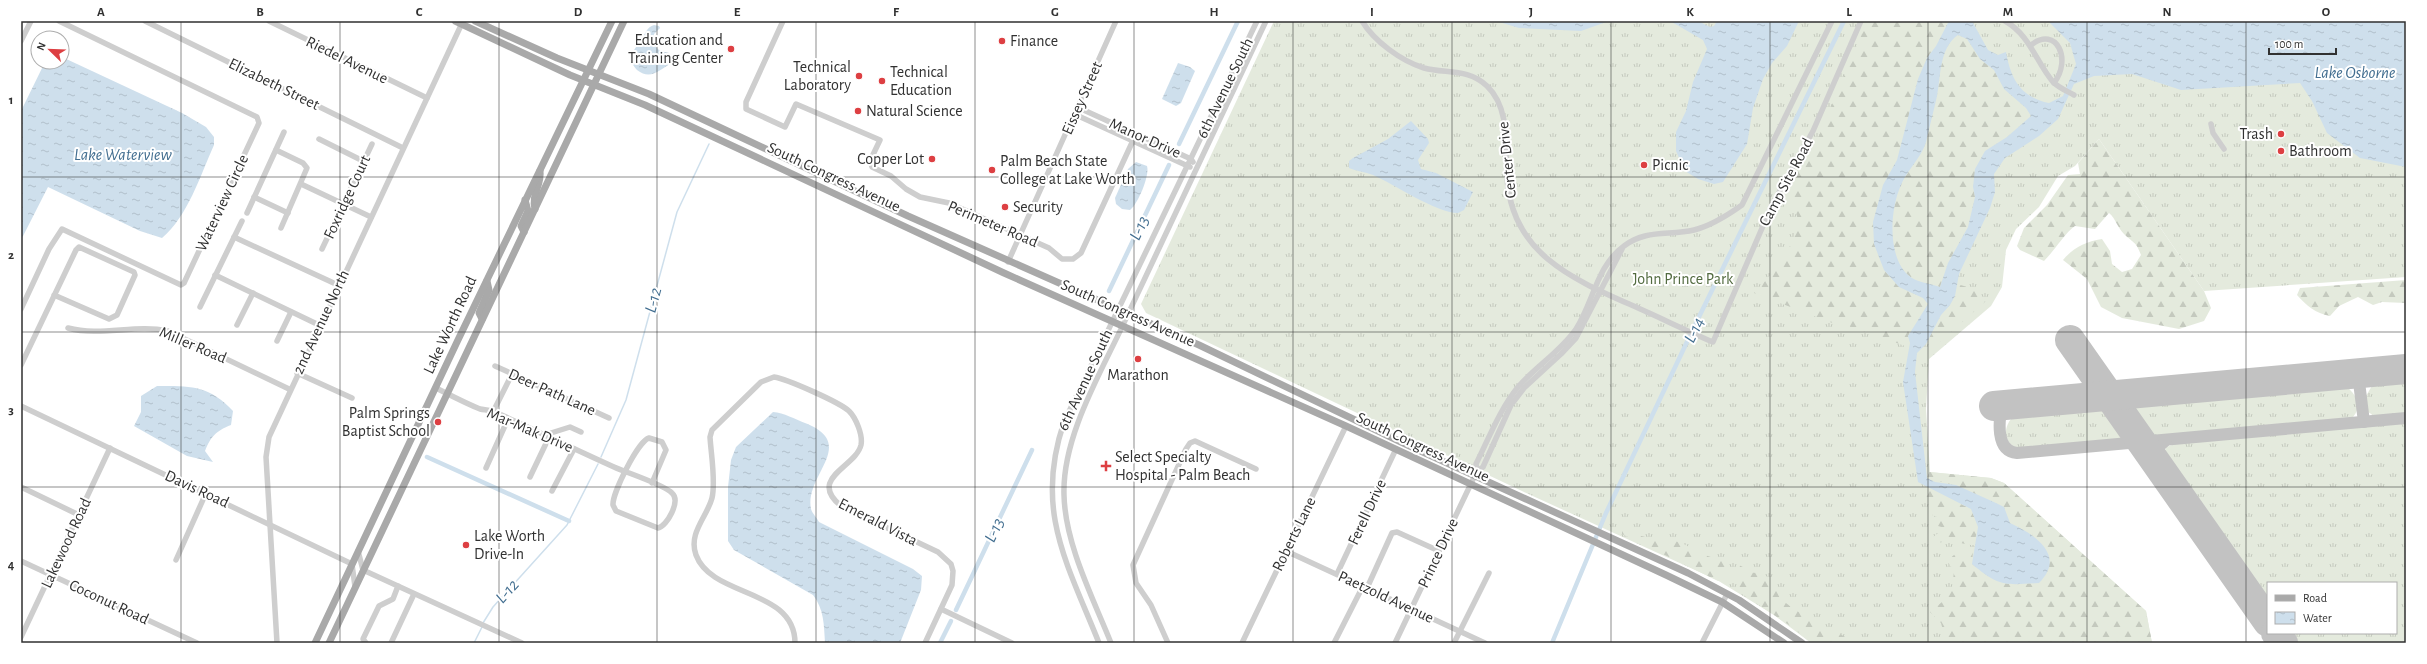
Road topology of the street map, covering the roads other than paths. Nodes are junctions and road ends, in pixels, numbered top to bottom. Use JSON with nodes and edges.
{"nodes":[{"id":1,"x":31,"y":21,"type":"edge"},
{"id":2,"x":60,"y":21,"type":"edge"},
{"id":3,"x":145,"y":21,"type":"edge"},
{"id":4,"x":268,"y":21,"type":"edge"},
{"id":5,"x":475,"y":21,"type":"edge"},
{"id":6,"x":612,"y":21,"type":"edge"},
{"id":7,"x":624,"y":21,"type":"edge"},
{"id":8,"x":783,"y":21,"type":"edge"},
{"id":9,"x":1116,"y":21,"type":"edge"},
{"id":10,"x":1257,"y":21,"type":"edge"},
{"id":11,"x":1266,"y":21,"type":"edge"},
{"id":12,"x":1362,"y":21,"type":"edge"},
{"id":13,"x":1832,"y":21,"type":"edge"},
{"id":14,"x":1861,"y":21,"type":"edge"},
{"id":15,"x":2006,"y":21,"type":"edge"},
{"id":16,"x":460,"y":22,"type":"edge"},
{"id":17,"x":21,"y":41,"type":"edge"},
{"id":18,"x":2031,"y":45,"type":"junction"},
{"id":19,"x":589,"y":70,"type":"junction"},
{"id":20,"x":599,"y":74,"type":"junction"},
{"id":21,"x":583,"y":80,"type":"junction"},
{"id":22,"x":2054,"y":82,"type":"junction"},
{"id":23,"x":594,"y":84,"type":"junction"},
{"id":24,"x":2074,"y":94,"type":"dead end"},
{"id":25,"x":427,"y":98,"type":"junction"},
{"id":26,"x":1077,"y":107,"type":"junction"},
{"id":27,"x":1074,"y":114,"type":"junction"},
{"id":28,"x":2211,"y":124,"type":"dead end"},
{"id":29,"x":284,"y":132,"type":"dead end"},
{"id":30,"x":1136,"y":134,"type":"junction"},
{"id":31,"x":319,"y":139,"type":"dead end"},
{"id":32,"x":1133,"y":140,"type":"junction"},
{"id":33,"x":372,"y":144,"type":"dead end"},
{"id":34,"x":403,"y":148,"type":"junction"},
{"id":35,"x":2224,"y":149,"type":"dead end"},
{"id":36,"x":276,"y":150,"type":"junction"},
{"id":37,"x":1191,"y":159,"type":"junction"},
{"id":38,"x":363,"y":161,"type":"junction"},
{"id":39,"x":1187,"y":167,"type":"junction"},
{"id":40,"x":1197,"y":167,"type":"junction"},
{"id":41,"x":540,"y":170,"type":"junction"},
{"id":42,"x":301,"y":184,"type":"junction"},
{"id":43,"x":254,"y":197,"type":"junction"},
{"id":44,"x":525,"y":200,"type":"junction"},
{"id":45,"x":343,"y":204,"type":"junction"},
{"id":46,"x":535,"y":209,"type":"junction"},
{"id":47,"x":247,"y":213,"type":"dead end"},
{"id":48,"x":288,"y":213,"type":"junction"},
{"id":49,"x":371,"y":217,"type":"junction"},
{"id":50,"x":242,"y":221,"type":"dead end"},
{"id":51,"x":281,"y":228,"type":"dead end"},
{"id":52,"x":524,"y":232,"type":"junction"},
{"id":53,"x":1019,"y":236,"type":"junction"},
{"id":54,"x":234,"y":237,"type":"junction"},
{"id":55,"x":322,"y":249,"type":"dead end"},
{"id":56,"x":1008,"y":262,"type":"junction"},
{"id":57,"x":215,"y":275,"type":"junction"},
{"id":58,"x":487,"y":281,"type":"junction"},
{"id":59,"x":338,"y":285,"type":"junction"},
{"id":60,"x":1598,"y":290,"type":"junction"},
{"id":61,"x":253,"y":293,"type":"junction"},
{"id":62,"x":54,"y":295,"type":"junction"},
{"id":63,"x":200,"y":307,"type":"dead end"},
{"id":64,"x":21,"y":309,"type":"edge"},
{"id":65,"x":1118,"y":310,"type":"junction"},
{"id":66,"x":291,"y":312,"type":"junction"},
{"id":67,"x":1128,"y":315,"type":"junction"},
{"id":68,"x":482,"y":319,"type":"junction"},
{"id":69,"x":1112,"y":322,"type":"junction"},
{"id":70,"x":237,"y":325,"type":"dead end"},
{"id":71,"x":320,"y":325,"type":"junction"},
{"id":72,"x":1122,"y":326,"type":"junction"},
{"id":73,"x":68,"y":328,"type":"dead end"},
{"id":74,"x":277,"y":341,"type":"dead end"},
{"id":75,"x":1712,"y":342,"type":"joint"},
{"id":76,"x":21,"y":365,"type":"edge"},
{"id":77,"x":494,"y":366,"type":"dead end"},
{"id":78,"x":297,"y":373,"type":"junction"},
{"id":79,"x":512,"y":374,"type":"junction"},
{"id":80,"x":436,"y":388,"type":"junction"},
{"id":81,"x":289,"y":389,"type":"junction"},
{"id":82,"x":447,"y":394,"type":"junction"},
{"id":83,"x":352,"y":398,"type":"dead end"},
{"id":84,"x":21,"y":406,"type":"edge"},
{"id":85,"x":493,"y":412,"type":"junction"},
{"id":86,"x":609,"y":418,"type":"dead end"},
{"id":87,"x":1350,"y":418,"type":"junction"},
{"id":88,"x":508,"y":419,"type":"junction"},
{"id":89,"x":1330,"y":419,"type":"junction"},
{"id":90,"x":1346,"y":426,"type":"junction"},
{"id":91,"x":1368,"y":426,"type":"junction"},
{"id":92,"x":581,"y":432,"type":"dead end"},
{"id":93,"x":548,"y":437,"type":"junction"},
{"id":94,"x":110,"y":448,"type":"junction"},
{"id":95,"x":574,"y":449,"type":"junction"},
{"id":96,"x":1396,"y":449,"type":"junction"},
{"id":97,"x":486,"y":468,"type":"dead end"},
{"id":98,"x":1256,"y":469,"type":"dead end"},
{"id":99,"x":625,"y":472,"type":"junction"},
{"id":100,"x":1475,"y":473,"type":"junction"},
{"id":101,"x":530,"y":477,"type":"dead end"},
{"id":102,"x":652,"y":483,"type":"junction"},
{"id":103,"x":1470,"y":484,"type":"junction"},
{"id":104,"x":21,"y":487,"type":"edge"},
{"id":105,"x":552,"y":492,"type":"dead end"},
{"id":106,"x":206,"y":493,"type":"junction"},
{"id":107,"x":79,"y":515,"type":"junction"},
{"id":108,"x":269,"y":524,"type":"junction"},
{"id":109,"x":358,"y":551,"type":"junction"},
{"id":110,"x":1286,"y":551,"type":"junction"},
{"id":111,"x":1438,"y":551,"type":"junction"},
{"id":112,"x":176,"y":560,"type":"dead end"},
{"id":113,"x":21,"y":561,"type":"edge"},
{"id":114,"x":352,"y":564,"type":"junction"},
{"id":115,"x":363,"y":570,"type":"junction"},
{"id":116,"x":1489,"y":573,"type":"dead end"},
{"id":117,"x":1337,"y":574,"type":"junction"},
{"id":118,"x":50,"y":575,"type":"junction"},
{"id":119,"x":398,"y":586,"type":"junction"},
{"id":120,"x":355,"y":587,"type":"junction"},
{"id":121,"x":1365,"y":587,"type":"junction"},
{"id":122,"x":414,"y":594,"type":"junction"},
{"id":123,"x":1727,"y":594,"type":"junction"},
{"id":124,"x":1722,"y":602,"type":"junction"},
{"id":125,"x":940,"y":609,"type":"junction"},
{"id":126,"x":1411,"y":609,"type":"junction"},
{"id":127,"x":1460,"y":631,"type":"junction"},
{"id":128,"x":21,"y":638,"type":"edge"},
{"id":129,"x":1166,"y":642,"type":"edge"},
{"id":130,"x":197,"y":643,"type":"edge"},
{"id":131,"x":277,"y":643,"type":"edge"},
{"id":132,"x":315,"y":643,"type":"edge"},
{"id":133,"x":329,"y":643,"type":"edge"},
{"id":134,"x":366,"y":643,"type":"edge"},
{"id":135,"x":391,"y":643,"type":"edge"},
{"id":136,"x":522,"y":643,"type":"edge"},
{"id":137,"x":795,"y":643,"type":"edge"},
{"id":138,"x":925,"y":643,"type":"edge"},
{"id":139,"x":1012,"y":643,"type":"edge"},
{"id":140,"x":1099,"y":643,"type":"edge"},
{"id":141,"x":1111,"y":643,"type":"edge"},
{"id":142,"x":1242,"y":643,"type":"edge"},
{"id":143,"x":1334,"y":643,"type":"edge"},
{"id":144,"x":1395,"y":643,"type":"edge"},
{"id":145,"x":1454,"y":643,"type":"edge"},
{"id":146,"x":1485,"y":643,"type":"edge"},
{"id":147,"x":1702,"y":643,"type":"edge"},
{"id":148,"x":1784,"y":643,"type":"edge"},
{"id":149,"x":1802,"y":643,"type":"edge"}],
"edges":[{"from":1,"to":17,"type":"street"},
{"from":2,"to":64,"type":"street","name":"Waterview Circle"},
{"from":3,"to":34,"type":"street","name":"Elizabeth Street"},
{"from":4,"to":25,"type":"street","name":"Riedel Avenue"},
{"from":5,"to":19,"type":"main road","name":"South Congress Avenue"},
{"from":6,"to":19,"type":"main road","name":"Lake Worth Road"},
{"from":7,"to":20,"type":"main road","name":"Lake Worth Road"},
{"from":8,"to":53,"type":"street","name":"Perimeter Road"},
{"from":9,"to":26,"type":"street","name":"Eissey Street"},
{"from":10,"to":37,"type":"street","name":"6th Avenue South"},
{"from":11,"to":40,"type":"street","name":"6th Avenue South"},
{"from":12,"to":60,"type":"street","name":"Center Drive"},
{"from":13,"to":60,"type":"street","name":"Prince Drive"},
{"from":14,"to":75,"type":"street","name":"Camp Site Road"},
{"from":15,"to":18,"type":"street"},
{"from":16,"to":21,"type":"main road","name":"South Congress Avenue"},
{"from":16,"to":25,"type":"street","name":"2nd Avenue North"},
{"from":18,"to":22,"type":"street"},
{"from":18,"to":22,"type":"street"},
{"from":19,"to":20,"type":"main road","name":"South Congress Avenue"},
{"from":19,"to":21,"type":"main road","name":"Lake Worth Road"},
{"from":20,"to":23,"type":"main road","name":"Lake Worth Road"},
{"from":20,"to":56,"type":"main road","name":"South Congress Avenue"},
{"from":21,"to":23,"type":"main road","name":"South Congress Avenue"},
{"from":21,"to":41,"type":"main road","name":"Lake Worth Road"},
{"from":22,"to":24,"type":"street"},
{"from":23,"to":46,"type":"main road","name":"Lake Worth Road"},
{"from":23,"to":69,"type":"main road","name":"South Congress Avenue"},
{"from":25,"to":34,"type":"street","name":"2nd Avenue North"},
{"from":26,"to":27,"type":"street","name":"Eissey Street"},
{"from":26,"to":30,"type":"street","name":"Manor Drive"},
{"from":27,"to":32,"type":"street","name":"Manor Drive"},
{"from":27,"to":53,"type":"street","name":"Eissey Street"},
{"from":28,"to":35,"type":"street"},
{"from":29,"to":36,"type":"street"},
{"from":30,"to":32,"type":"street","name":"Perimeter Road"},
{"from":30,"to":37,"type":"street","name":"Manor Drive"},
{"from":31,"to":38,"type":"street"},
{"from":32,"to":39,"type":"street","name":"Manor Drive"},
{"from":32,"to":53,"type":"street","name":"Perimeter Road"},
{"from":33,"to":38,"type":"street","name":"Foxridge Court"},
{"from":34,"to":49,"type":"street","name":"2nd Avenue North"},
{"from":36,"to":42,"type":"street"},
{"from":36,"to":43,"type":"street"},
{"from":37,"to":39,"type":"street","name":"6th Avenue South"},
{"from":37,"to":40,"type":"street","name":"Manor Drive"},
{"from":38,"to":45,"type":"street","name":"Foxridge Court"},
{"from":39,"to":40,"type":"street","name":"Manor Drive"},
{"from":39,"to":65,"type":"street","name":"6th Avenue South"},
{"from":40,"to":67,"type":"street","name":"6th Avenue South"},
{"from":41,"to":44,"type":"main road","name":"Lake Worth Road"},
{"from":41,"to":46,"type":"main road"},
{"from":42,"to":45,"type":"street"},
{"from":42,"to":48,"type":"street"},
{"from":43,"to":47,"type":"street"},
{"from":43,"to":48,"type":"street"},
{"from":44,"to":52,"type":"main road"},
{"from":44,"to":58,"type":"main road","name":"Lake Worth Road"},
{"from":45,"to":49,"type":"street"},
{"from":45,"to":55,"type":"street","name":"Foxridge Court"},
{"from":46,"to":52,"type":"main road","name":"Lake Worth Road"},
{"from":48,"to":51,"type":"street"},
{"from":49,"to":59,"type":"street","name":"2nd Avenue North"},
{"from":50,"to":54,"type":"street"},
{"from":52,"to":68,"type":"main road","name":"Lake Worth Road"},
{"from":53,"to":56,"type":"street","name":"Eissey Street"},
{"from":54,"to":57,"type":"street"},
{"from":54,"to":59,"type":"street"},
{"from":56,"to":65,"type":"main road","name":"South Congress Avenue"},
{"from":57,"to":61,"type":"street"},
{"from":57,"to":63,"type":"street"},
{"from":58,"to":68,"type":"main road"},
{"from":58,"to":80,"type":"main road","name":"Lake Worth Road"},
{"from":59,"to":71,"type":"street","name":"2nd Avenue North"},
{"from":60,"to":75,"type":"street","name":"Center Drive"},
{"from":60,"to":100,"type":"street","name":"Prince Drive"},
{"from":61,"to":66,"type":"street"},
{"from":61,"to":70,"type":"street"},
{"from":62,"to":62,"type":"street"},
{"from":62,"to":76,"type":"street"},
{"from":65,"to":67,"type":"main road","name":"South Congress Avenue"},
{"from":65,"to":69,"type":"street","name":"6th Avenue South"},
{"from":66,"to":71,"type":"street"},
{"from":66,"to":74,"type":"street"},
{"from":67,"to":72,"type":"street","name":"6th Avenue South"},
{"from":67,"to":87,"type":"main road","name":"South Congress Avenue"},
{"from":68,"to":82,"type":"main road","name":"Lake Worth Road"},
{"from":69,"to":72,"type":"main road","name":"South Congress Avenue"},
{"from":69,"to":140,"type":"street","name":"6th Avenue South"},
{"from":71,"to":78,"type":"street","name":"2nd Avenue North"},
{"from":72,"to":89,"type":"main road","name":"South Congress Avenue"},
{"from":72,"to":141,"type":"street","name":"6th Avenue South"},
{"from":73,"to":81,"type":"street","name":"Miller Road"},
{"from":77,"to":79,"type":"street","name":"Deer Path Lane"},
{"from":78,"to":81,"type":"street","name":"2nd Avenue North"},
{"from":78,"to":83,"type":"street"},
{"from":79,"to":85,"type":"street"},
{"from":79,"to":86,"type":"street","name":"Deer Path Lane"},
{"from":80,"to":82,"type":"street","name":"Mar-Mak Drive"},
{"from":80,"to":109,"type":"main road","name":"Lake Worth Road"},
{"from":81,"to":108,"type":"street","name":"2nd Avenue North"},
{"from":82,"to":85,"type":"street","name":"Mar-Mak Drive"},
{"from":82,"to":115,"type":"main road","name":"Lake Worth Road"},
{"from":84,"to":94,"type":"street","name":"Davis Road"},
{"from":85,"to":88,"type":"street","name":"Mar-Mak Drive"},
{"from":87,"to":89,"type":"main road"},
{"from":87,"to":91,"type":"main road","name":"South Congress Avenue"},
{"from":88,"to":93,"type":"street","name":"Mar-Mak Drive"},
{"from":88,"to":97,"type":"street"},
{"from":89,"to":90,"type":"main road","name":"South Congress Avenue"},
{"from":90,"to":91,"type":"main road"},
{"from":90,"to":96,"type":"main road","name":"South Congress Avenue"},
{"from":90,"to":110,"type":"street","name":"Roberts Lane"},
{"from":91,"to":100,"type":"main road","name":"South Congress Avenue"},
{"from":92,"to":93,"type":"street"},
{"from":93,"to":95,"type":"street","name":"Mar-Mak Drive"},
{"from":93,"to":101,"type":"street"},
{"from":94,"to":106,"type":"street","name":"Davis Road"},
{"from":94,"to":107,"type":"street","name":"Lakewood Road"},
{"from":95,"to":99,"type":"street","name":"Mar-Mak Drive"},
{"from":95,"to":105,"type":"street"},
{"from":96,"to":103,"type":"main road","name":"South Congress Avenue"},
{"from":96,"to":117,"type":"street","name":"Ferell Drive"},
{"from":98,"to":129,"type":"street"},
{"from":99,"to":102,"type":"street","name":"Mar-Mak Drive"},
{"from":99,"to":102,"type":"street"},
{"from":99,"to":102,"type":"street","name":"Mar-Mak Drive"},
{"from":100,"to":103,"type":"street","name":"Prince Drive"},
{"from":100,"to":123,"type":"main road","name":"South Congress Avenue"},
{"from":103,"to":111,"type":"street","name":"Prince Drive"},
{"from":103,"to":124,"type":"main road","name":"South Congress Avenue"},
{"from":104,"to":107,"type":"street"},
{"from":106,"to":108,"type":"street","name":"Davis Road"},
{"from":106,"to":112,"type":"street"},
{"from":107,"to":118,"type":"street","name":"Lakewood Road"},
{"from":108,"to":114,"type":"street","name":"Davis Road"},
{"from":108,"to":131,"type":"street","name":"2nd Avenue North"},
{"from":109,"to":114,"type":"main road","name":"Lake Worth Road"},
{"from":109,"to":115,"type":"street"},
{"from":110,"to":117,"type":"street","name":"Paetzold Avenue"},
{"from":110,"to":142,"type":"street","name":"Roberts Lane"},
{"from":111,"to":121,"type":"street"},
{"from":111,"to":126,"type":"street","name":"Prince Drive"},
{"from":113,"to":118,"type":"street","name":"Coconut Road"},
{"from":114,"to":120,"type":"street"},
{"from":114,"to":132,"type":"main road","name":"Lake Worth Road"},
{"from":115,"to":119,"type":"street"},
{"from":115,"to":120,"type":"main road","name":"Lake Worth Road"},
{"from":116,"to":127,"type":"street"},
{"from":117,"to":121,"type":"street","name":"Paetzold Avenue"},
{"from":118,"to":128,"type":"street","name":"Lakewood Road"},
{"from":118,"to":130,"type":"street","name":"Coconut Road"},
{"from":119,"to":122,"type":"street"},
{"from":119,"to":134,"type":"street"},
{"from":120,"to":133,"type":"main road","name":"Lake Worth Road"},
{"from":121,"to":126,"type":"street","name":"Paetzold Avenue"},
{"from":121,"to":143,"type":"street"},
{"from":122,"to":135,"type":"street"},
{"from":122,"to":136,"type":"street"},
{"from":123,"to":124,"type":"street"},
{"from":123,"to":149,"type":"main road","name":"South Congress Avenue"},
{"from":124,"to":147,"type":"street"},
{"from":124,"to":148,"type":"main road","name":"South Congress Avenue"},
{"from":125,"to":137,"type":"street","name":"Emerald Vista"},
{"from":125,"to":138,"type":"street","name":"Emerald Vista"},
{"from":125,"to":139,"type":"street"},
{"from":126,"to":127,"type":"street","name":"Paetzold Avenue"},
{"from":126,"to":144,"type":"street","name":"Prince Drive"},
{"from":127,"to":145,"type":"street"},
{"from":127,"to":146,"type":"street","name":"Paetzold Avenue"}]}
